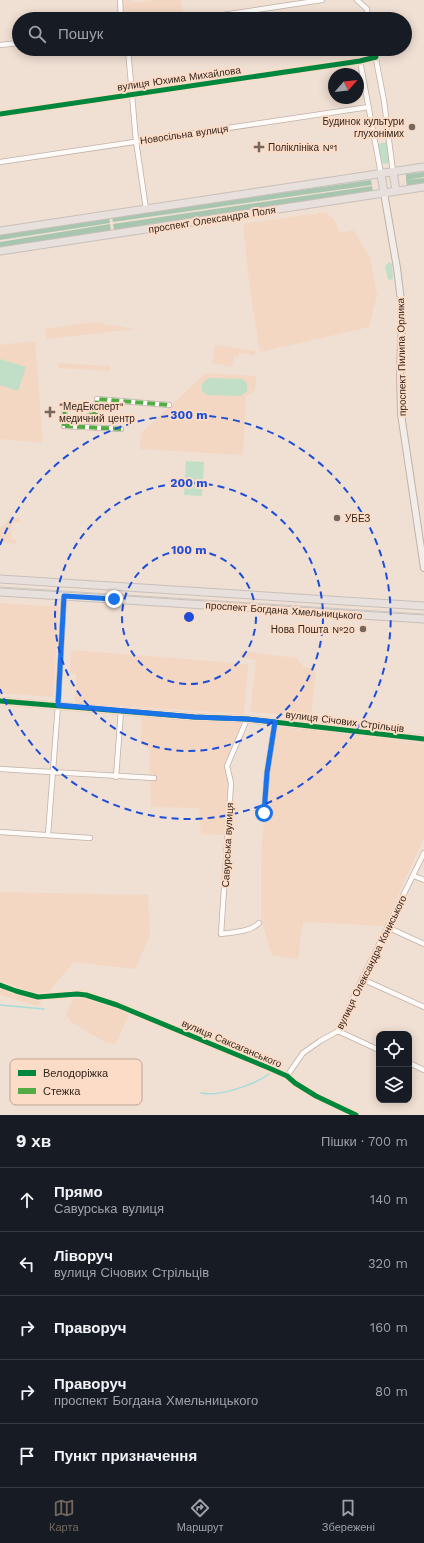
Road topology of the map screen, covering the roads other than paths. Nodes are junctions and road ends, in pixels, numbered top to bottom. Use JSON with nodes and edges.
{"nodes":[{"id":1,"x":120,"y":0,"type":"edge"},
{"id":2,"x":322,"y":0,"type":"edge"},
{"id":3,"x":357,"y":0,"type":"edge"},
{"id":4,"x":121,"y":12,"type":"edge"},
{"id":5,"x":242,"y":12,"type":"edge"},
{"id":6,"x":367,"y":12,"type":"edge"},
{"id":7,"x":12,"y":43,"type":"edge"},
{"id":8,"x":0,"y":44,"type":"edge"},
{"id":9,"x":129,"y":56,"type":"edge"},
{"id":10,"x":376,"y":57,"type":"joint"},
{"id":11,"x":360,"y":61,"type":"junction"},
{"id":12,"x":132,"y":94,"type":"junction"},
{"id":13,"x":369,"y":107,"type":"junction"},
{"id":14,"x":0,"y":114,"type":"edge"},
{"id":15,"x":136,"y":141,"type":"junction"},
{"id":16,"x":0,"y":162,"type":"edge"},
{"id":17,"x":424,"y":167,"type":"edge"},
{"id":18,"x":393,"y":172,"type":"junction"},
{"id":19,"x":381,"y":174,"type":"junction"},
{"id":20,"x":424,"y":187,"type":"edge"},
{"id":21,"x":396,"y":191,"type":"junction"},
{"id":22,"x":384,"y":193,"type":"junction"},
{"id":23,"x":146,"y":209,"type":"junction"},
{"id":24,"x":0,"y":231,"type":"edge"},
{"id":25,"x":0,"y":251,"type":"edge"},
{"id":26,"x":65,"y":404,"type":"dead end"},
{"id":27,"x":169,"y":405,"type":"dead end"},
{"id":28,"x":64,"y":426,"type":"junction"},
{"id":29,"x":121,"y":429,"type":"dead end"},
{"id":30,"x":424,"y":568,"type":"edge"},
{"id":31,"x":0,"y":579,"type":"edge"},
{"id":32,"x":64,"y":583,"type":"junction"},
{"id":33,"x":0,"y":592,"type":"edge"},
{"id":34,"x":222,"y":593,"type":"junction"},
{"id":35,"x":64,"y":596,"type":"junction"},
{"id":36,"x":221,"y":606,"type":"junction"},
{"id":37,"x":424,"y":606,"type":"edge"},
{"id":38,"x":424,"y":619,"type":"edge"},
{"id":39,"x":0,"y":702,"type":"edge"},
{"id":40,"x":58,"y":705,"type":"junction"},
{"id":41,"x":121,"y":711,"type":"junction"},
{"id":42,"x":247,"y":719,"type":"junction"},
{"id":43,"x":275,"y":722,"type":"junction"},
{"id":44,"x":424,"y":739,"type":"edge"},
{"id":45,"x":0,"y":769,"type":"edge"},
{"id":46,"x":52,"y":772,"type":"junction"},
{"id":47,"x":116,"y":777,"type":"junction"},
{"id":48,"x":154,"y":778,"type":"dead end"},
{"id":49,"x":264,"y":813,"type":"dead end"},
{"id":50,"x":0,"y":832,"type":"edge"},
{"id":51,"x":48,"y":835,"type":"junction"},
{"id":52,"x":90,"y":838,"type":"dead end"},
{"id":53,"x":424,"y":853,"type":"edge"},
{"id":54,"x":414,"y":876,"type":"junction"},
{"id":55,"x":424,"y":880,"type":"edge"},
{"id":56,"x":259,"y":923,"type":"dead end"},
{"id":57,"x":387,"y":927,"type":"junction"},
{"id":58,"x":424,"y":944,"type":"edge"},
{"id":59,"x":362,"y":978,"type":"junction"},
{"id":60,"x":0,"y":985,"type":"edge"},
{"id":61,"x":424,"y":1008,"type":"edge"},
{"id":62,"x":338,"y":1031,"type":"junction"},
{"id":63,"x":376,"y":1049,"type":"edge"},
{"id":64,"x":412,"y":1064,"type":"edge"},
{"id":65,"x":424,"y":1070,"type":"edge"},
{"id":66,"x":287,"y":1076,"type":"junction"},
{"id":67,"x":356,"y":1115,"type":"edge"}],
"edges":[{"from":1,"to":4,"type":"street"},
{"from":2,"to":5,"type":"street"},
{"from":3,"to":6,"type":"street"},
{"from":7,"to":8,"type":"street"},
{"from":9,"to":12,"type":"street"},
{"from":10,"to":11,"type":"street","name":"вулиця Юхима Михайлова"},
{"from":10,"to":18,"type":"street"},
{"from":11,"to":12,"type":"street","name":"вулиця Юхима Михайлова"},
{"from":11,"to":13,"type":"street"},
{"from":12,"to":14,"type":"street","name":"вулиця Юхима Михайлова"},
{"from":12,"to":15,"type":"street"},
{"from":13,"to":15,"type":"street","name":"Новосільна вулиця"},
{"from":13,"to":19,"type":"street"},
{"from":15,"to":16,"type":"street","name":"Новосільна вулиця"},
{"from":15,"to":23,"type":"street"},
{"from":17,"to":18,"type":"main road","name":"проспект Олександра Поля"},
{"from":18,"to":19,"type":"main road","name":"проспект Олександра Поля"},
{"from":18,"to":21,"type":"main road"},
{"from":19,"to":22,"type":"main road"},
{"from":19,"to":23,"type":"main road","name":"проспект Олександра Поля"},
{"from":20,"to":21,"type":"main road","name":"проспект Олександра Поля"},
{"from":21,"to":22,"type":"main road","name":"проспект Олександра Поля"},
{"from":22,"to":25,"type":"main road","name":"проспект Олександра Поля"},
{"from":22,"to":30,"type":"main road","name":"проспект Пилипа Орлика"},
{"from":23,"to":24,"type":"main road","name":"проспект Олександра Поля"},
{"from":26,"to":28,"type":"street"},
{"from":27,"to":28,"type":"street"},
{"from":28,"to":29,"type":"street"},
{"from":31,"to":32,"type":"main road","name":"проспект Богдана Хмельницького"},
{"from":32,"to":34,"type":"main road","name":"проспект Богдана Хмельницького"},
{"from":32,"to":35,"type":"main road"},
{"from":33,"to":35,"type":"main road","name":"проспект Богдана Хмельницького"},
{"from":34,"to":36,"type":"main road"},
{"from":34,"to":37,"type":"main road","name":"проспект Богдана Хмельницького"},
{"from":35,"to":36,"type":"main road","name":"проспект Богдана Хмельницького"},
{"from":35,"to":40,"type":"street"},
{"from":36,"to":38,"type":"main road","name":"проспект Богдана Хмельницького"},
{"from":39,"to":40,"type":"street","name":"вулиця Січових Стрільців"},
{"from":40,"to":41,"type":"street","name":"вулиця Січових Стрільців"},
{"from":40,"to":46,"type":"street"},
{"from":41,"to":42,"type":"street","name":"вулиця Січових Стрільців"},
{"from":41,"to":47,"type":"street"},
{"from":42,"to":43,"type":"street","name":"вулиця Січових Стрільців"},
{"from":42,"to":56,"type":"street","name":"Савурська вулиця"},
{"from":43,"to":44,"type":"street","name":"вулиця Січових Стрільців"},
{"from":43,"to":49,"type":"street"},
{"from":45,"to":46,"type":"street"},
{"from":46,"to":47,"type":"street"},
{"from":46,"to":51,"type":"street"},
{"from":47,"to":48,"type":"street"},
{"from":50,"to":51,"type":"street"},
{"from":51,"to":52,"type":"street"},
{"from":53,"to":54,"type":"street","name":"вулиця Олександра Кониського"},
{"from":54,"to":55,"type":"street"},
{"from":54,"to":57,"type":"street","name":"вулиця Олександра Кониського"},
{"from":57,"to":58,"type":"street"},
{"from":57,"to":59,"type":"street","name":"вулиця Олександра Кониського"},
{"from":59,"to":61,"type":"street"},
{"from":59,"to":62,"type":"street","name":"вулиця Олександра Кониського"},
{"from":60,"to":66,"type":"street","name":"вулиця Саксаганського"},
{"from":62,"to":63,"type":"street"},
{"from":62,"to":66,"type":"street","name":"вулиця Олександра Кониського"},
{"from":64,"to":65,"type":"street"},
{"from":66,"to":67,"type":"street","name":"вулиця Саксаганського"}]}
